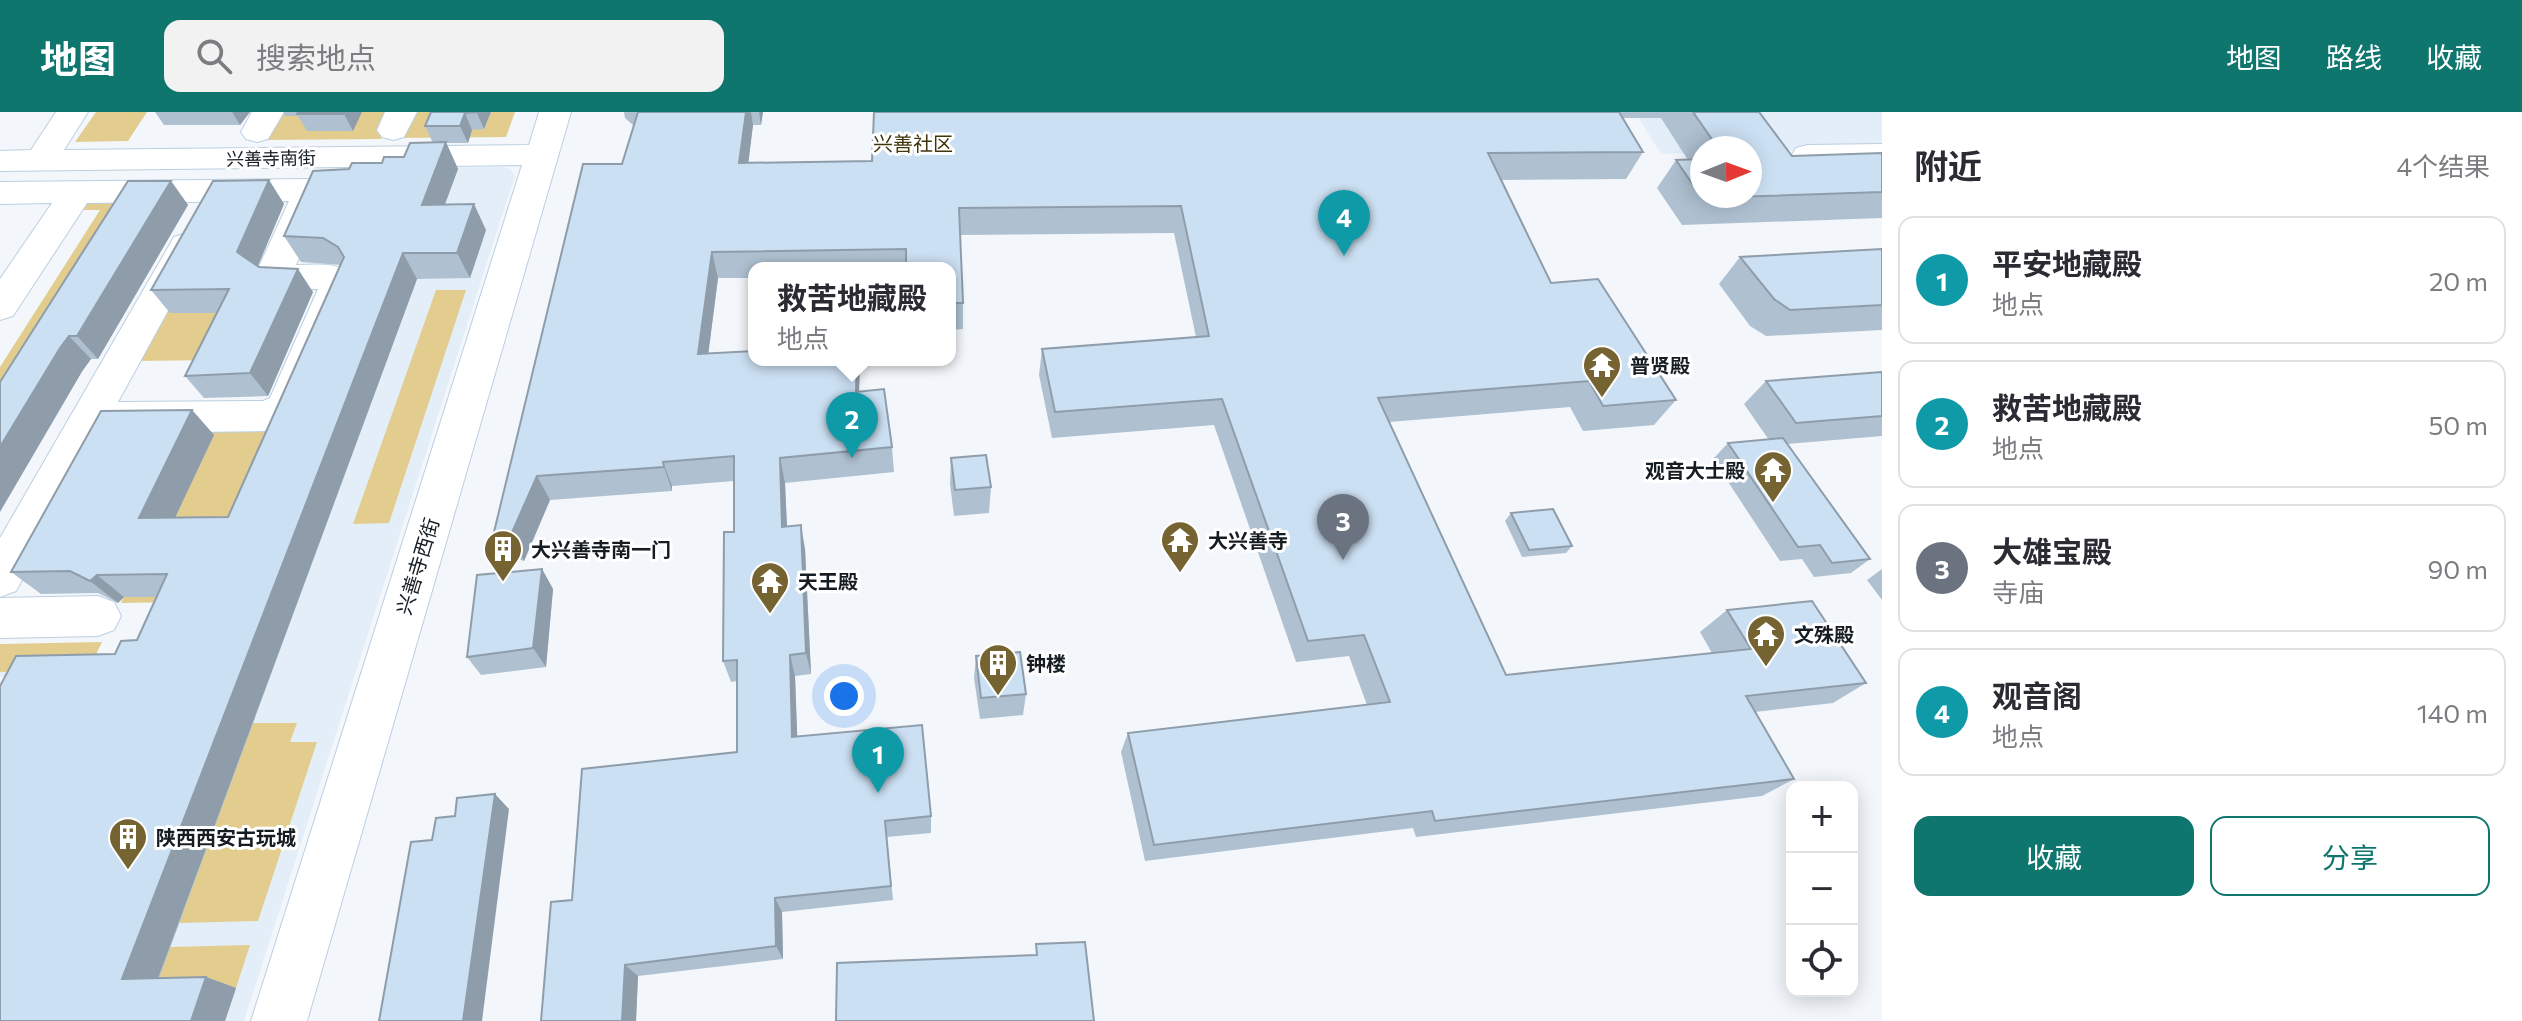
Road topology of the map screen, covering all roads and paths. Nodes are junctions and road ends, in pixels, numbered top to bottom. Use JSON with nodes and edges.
{"nodes":[{"id":1,"x":555,"y":112,"type":"edge"},
{"id":2,"x":73,"y":114,"type":"edge"},
{"id":3,"x":1882,"y":154,"type":"edge"},
{"id":4,"x":542,"y":155,"type":"junction"},
{"id":5,"x":1808,"y":155,"type":"edge"},
{"id":6,"x":0,"y":161,"type":"edge"},
{"id":7,"x":40,"y":161,"type":"junction"},
{"id":8,"x":216,"y":191,"type":"junction"},
{"id":9,"x":77,"y":192,"type":"junction"},
{"id":10,"x":133,"y":192,"type":"junction"},
{"id":11,"x":0,"y":193,"type":"edge"},
{"id":12,"x":108,"y":232,"type":"edge"},
{"id":13,"x":0,"y":307,"type":"edge"},
{"id":14,"x":89,"y":418,"type":"junction"},
{"id":15,"x":0,"y":578,"type":"edge"},
{"id":16,"x":98,"y":616,"type":"dead end"},
{"id":17,"x":0,"y":618,"type":"edge"},
{"id":18,"x":279,"y":1021,"type":"edge"}],
"edges":[{"from":1,"to":4,"type":"street","name":"兴善寺西街"},
{"from":2,"to":7,"type":"street"},
{"from":3,"to":5,"type":"street"},
{"from":4,"to":7,"type":"street","name":"兴善寺南街"},
{"from":4,"to":18,"type":"street","name":"兴善寺西街"},
{"from":6,"to":7,"type":"street","name":"兴善寺南街"},
{"from":8,"to":10,"type":"street"},
{"from":8,"to":14,"type":"street"},
{"from":8,"to":14,"type":"street"},
{"from":9,"to":10,"type":"street"},
{"from":9,"to":11,"type":"street"},
{"from":9,"to":13,"type":"street"},
{"from":10,"to":12,"type":"street"},
{"from":14,"to":15,"type":"street"},
{"from":16,"to":17,"type":"street"}]}
